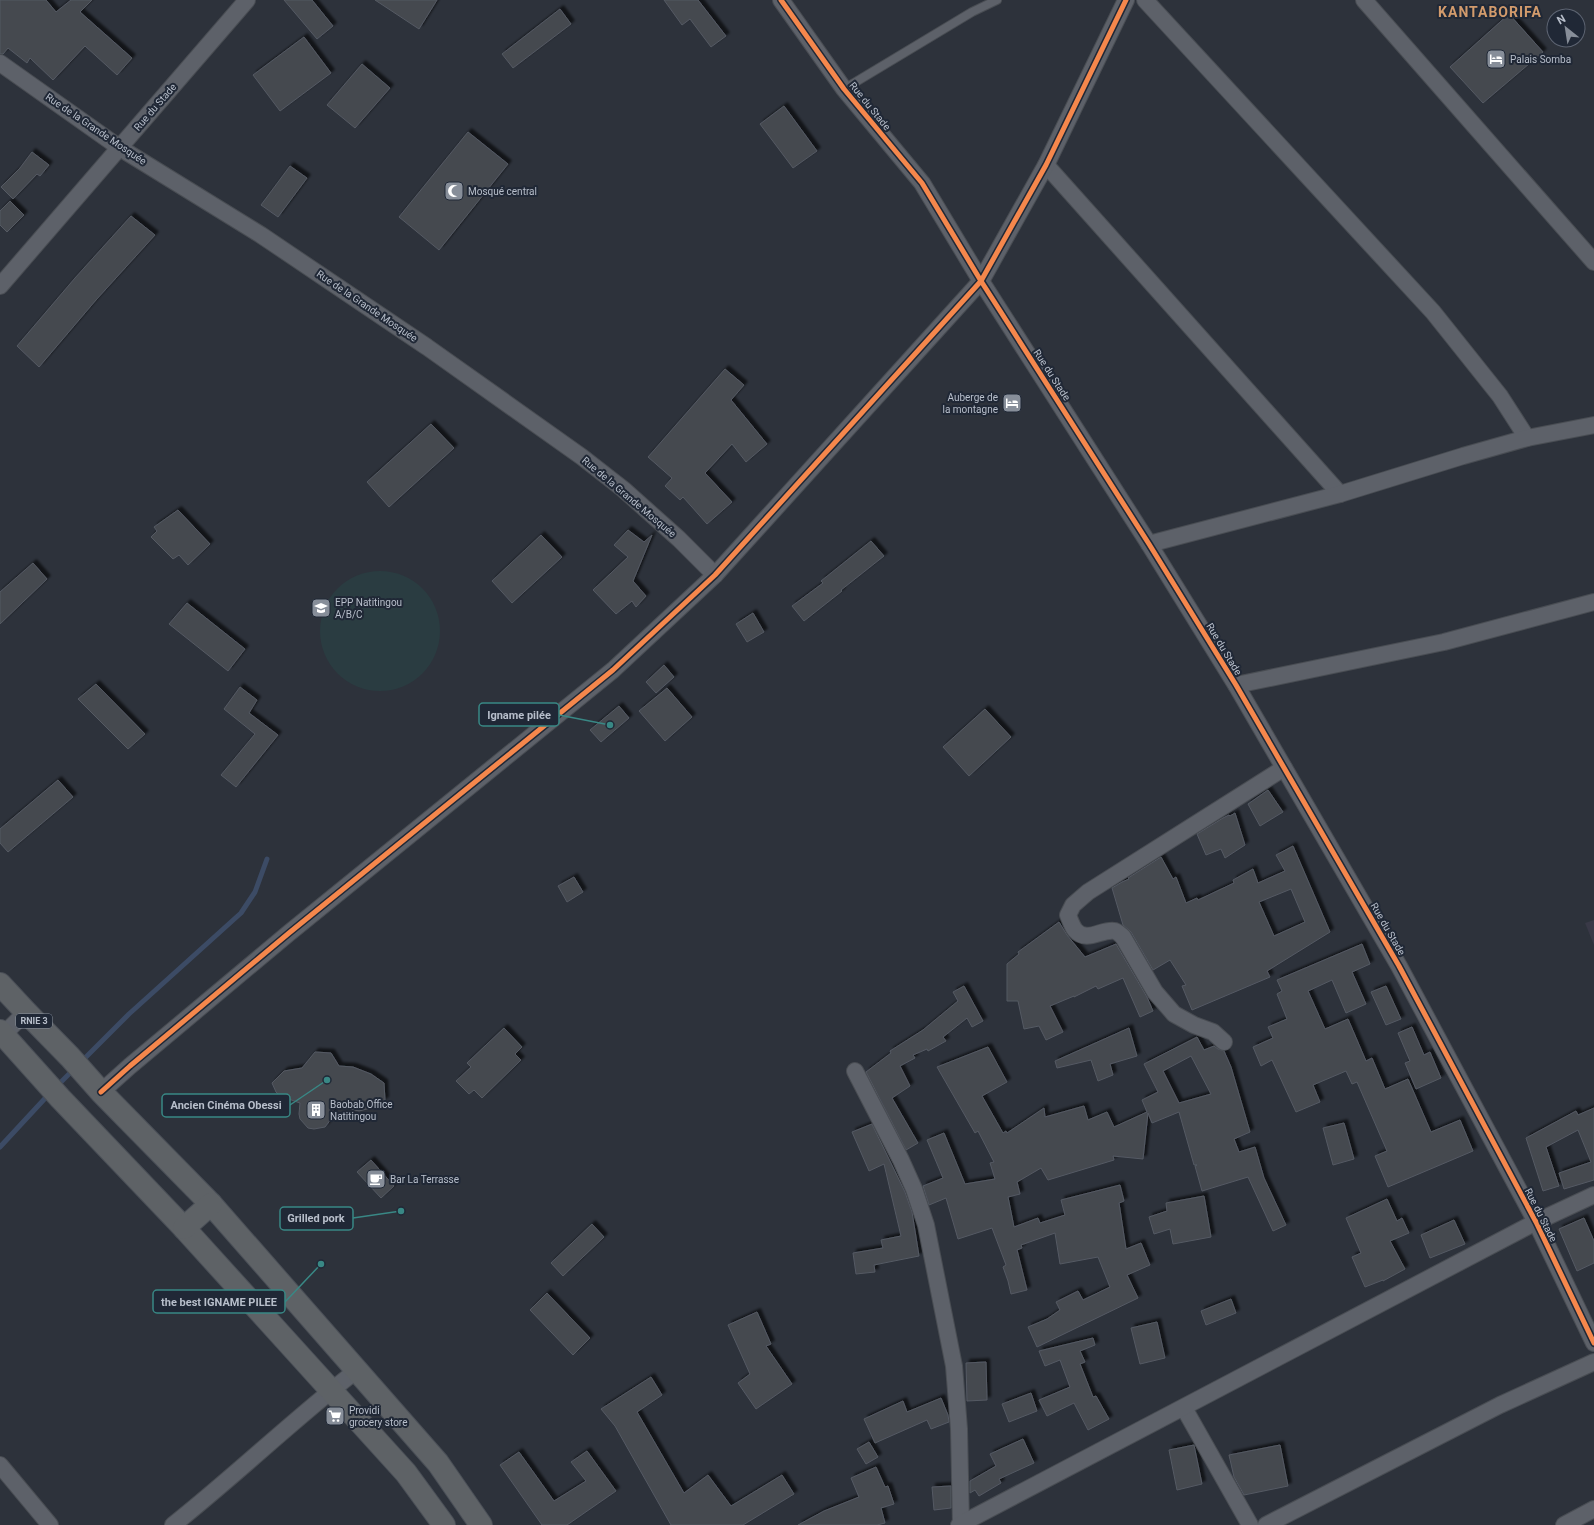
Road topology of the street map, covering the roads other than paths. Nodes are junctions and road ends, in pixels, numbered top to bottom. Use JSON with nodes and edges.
{"nodes":[{"id":1,"x":247,"y":0,"type":"edge"},
{"id":2,"x":781,"y":0,"type":"edge"},
{"id":3,"x":997,"y":0,"type":"edge"},
{"id":4,"x":1126,"y":0,"type":"edge"},
{"id":5,"x":1145,"y":0,"type":"edge"},
{"id":6,"x":1364,"y":0,"type":"edge"},
{"id":7,"x":0,"y":63,"type":"edge"},
{"id":8,"x":844,"y":89,"type":"junction"},
{"id":9,"x":120,"y":148,"type":"junction"},
{"id":10,"x":1046,"y":165,"type":"junction"},
{"id":11,"x":1594,"y":262,"type":"edge"},
{"id":12,"x":981,"y":281,"type":"junction"},
{"id":13,"x":0,"y":286,"type":"edge"},
{"id":14,"x":1594,"y":425,"type":"edge"},
{"id":15,"x":1527,"y":438,"type":"junction"},
{"id":16,"x":1340,"y":494,"type":"junction"},
{"id":17,"x":1149,"y":544,"type":"junction"},
{"id":18,"x":715,"y":575,"type":"junction"},
{"id":19,"x":1594,"y":602,"type":"edge"},
{"id":20,"x":1236,"y":685,"type":"junction"},
{"id":21,"x":1284,"y":768,"type":"junction"},
{"id":22,"x":0,"y":984,"type":"edge"},
{"id":23,"x":26,"y":1012,"type":"junction"},
{"id":24,"x":1,"y":1035,"type":"edge"},
{"id":25,"x":1224,"y":1042,"type":"dead end"},
{"id":26,"x":855,"y":1071,"type":"dead end"},
{"id":27,"x":101,"y":1092,"type":"junction"},
{"id":28,"x":1594,"y":1195,"type":"edge"},
{"id":29,"x":211,"y":1204,"type":"junction"},
{"id":30,"x":1536,"y":1222,"type":"junction"},
{"id":31,"x":184,"y":1228,"type":"junction"},
{"id":32,"x":1594,"y":1343,"type":"edge"},
{"id":33,"x":1594,"y":1362,"type":"edge"},
{"id":34,"x":357,"y":1370,"type":"junction"},
{"id":35,"x":331,"y":1390,"type":"junction"},
{"id":36,"x":1184,"y":1408,"type":"junction"},
{"id":37,"x":0,"y":1465,"type":"edge"},
{"id":38,"x":1588,"y":1516,"type":"edge"},
{"id":39,"x":50,"y":1525,"type":"edge"},
{"id":40,"x":173,"y":1525,"type":"edge"},
{"id":41,"x":444,"y":1525,"type":"edge"},
{"id":42,"x":481,"y":1525,"type":"edge"},
{"id":43,"x":960,"y":1525,"type":"edge"},
{"id":44,"x":1250,"y":1525,"type":"edge"},
{"id":45,"x":1266,"y":1525,"type":"edge"},
{"id":46,"x":1564,"y":1525,"type":"edge"}],
"edges":[{"from":1,"to":9,"type":"street","name":"Rue du Stade"},
{"from":2,"to":8,"type":"street","name":"Rue du Stade"},
{"from":3,"to":8,"type":"lane"},
{"from":4,"to":10,"type":"street"},
{"from":5,"to":15,"type":"street"},
{"from":6,"to":11,"type":"street"},
{"from":7,"to":9,"type":"street","name":"Rue de la Grande Mosquée"},
{"from":8,"to":12,"type":"street","name":"Rue du Stade"},
{"from":9,"to":13,"type":"street","name":"Rue du Stade"},
{"from":9,"to":18,"type":"street","name":"Rue de la Grande Mosquée"},
{"from":10,"to":12,"type":"street"},
{"from":10,"to":16,"type":"street"},
{"from":12,"to":17,"type":"street","name":"Rue du Stade"},
{"from":12,"to":18,"type":"street"},
{"from":14,"to":15,"type":"street"},
{"from":15,"to":16,"type":"street"},
{"from":16,"to":17,"type":"street"},
{"from":17,"to":20,"type":"street","name":"Rue du Stade"},
{"from":18,"to":27,"type":"street"},
{"from":19,"to":20,"type":"street"},
{"from":20,"to":21,"type":"street","name":"Rue du Stade"},
{"from":21,"to":25,"type":"street"},
{"from":21,"to":30,"type":"street","name":"Rue du Stade"},
{"from":22,"to":23,"type":"highway","number":"RNIE 3"},
{"from":23,"to":24,"type":"street"},
{"from":23,"to":27,"type":"highway","number":"RNIE 3"},
{"from":24,"to":31,"type":"highway","number":"RNIE 3"},
{"from":26,"to":43,"type":"street"},
{"from":27,"to":29,"type":"highway","number":"RNIE 3"},
{"from":28,"to":30,"type":"street"},
{"from":29,"to":31,"type":"highway"},
{"from":29,"to":34,"type":"highway","number":"RNIE 3"},
{"from":30,"to":32,"type":"street","name":"Rue du Stade"},
{"from":30,"to":36,"type":"street"},
{"from":31,"to":35,"type":"highway","number":"RNIE 3"},
{"from":33,"to":45,"type":"street"},
{"from":34,"to":35,"type":"street"},
{"from":34,"to":42,"type":"highway","number":"RNIE 3"},
{"from":35,"to":40,"type":"street"},
{"from":35,"to":41,"type":"highway","number":"RNIE 3"},
{"from":36,"to":43,"type":"street"},
{"from":36,"to":44,"type":"street"},
{"from":37,"to":39,"type":"street"},
{"from":38,"to":46,"type":"street"}]}
